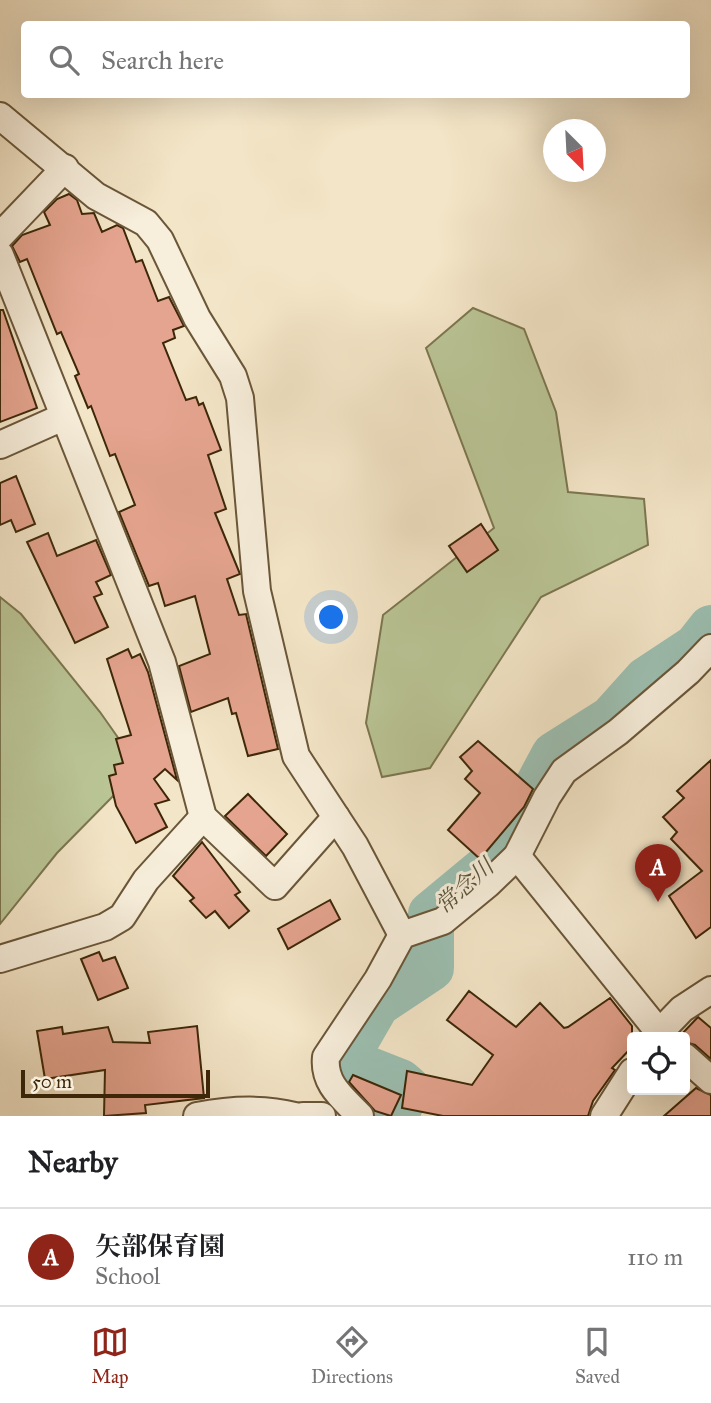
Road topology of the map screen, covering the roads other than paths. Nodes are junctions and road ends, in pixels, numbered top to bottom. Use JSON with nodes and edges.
{"nodes":[{"id":1,"x":0,"y":116,"type":"edge"},
{"id":2,"x":65,"y":168,"type":"junction"},
{"id":3,"x":0,"y":236,"type":"edge"},
{"id":4,"x":0,"y":255,"type":"edge"},
{"id":5,"x":63,"y":417,"type":"junction"},
{"id":6,"x":0,"y":445,"type":"edge"},
{"id":7,"x":711,"y":648,"type":"edge"},
{"id":8,"x":203,"y":817,"type":"junction"},
{"id":9,"x":336,"y":817,"type":"junction"},
{"id":10,"x":517,"y":856,"type":"junction"},
{"id":11,"x":402,"y":935,"type":"junction"},
{"id":12,"x":0,"y":959,"type":"edge"},
{"id":13,"x":711,"y":990,"type":"edge"},
{"id":14,"x":656,"y":1032,"type":"edge"},
{"id":15,"x":662,"y":1032,"type":"edge"},
{"id":16,"x":690,"y":1061,"type":"edge"},
{"id":17,"x":627,"y":1080,"type":"edge"},
{"id":18,"x":711,"y":1080,"type":"edge"},
{"id":19,"x":197,"y":1116,"type":"edge"},
{"id":20,"x":295,"y":1116,"type":"edge"},
{"id":21,"x":303,"y":1116,"type":"edge"},
{"id":22,"x":322,"y":1116,"type":"edge"},
{"id":23,"x":360,"y":1116,"type":"edge"},
{"id":24,"x":604,"y":1116,"type":"edge"}],
"edges":[{"from":1,"to":2,"type":"street"},
{"from":2,"to":3,"type":"street"},
{"from":2,"to":9,"type":"street"},
{"from":4,"to":5,"type":"street"},
{"from":5,"to":6,"type":"street"},
{"from":5,"to":8,"type":"street"},
{"from":7,"to":10,"type":"street"},
{"from":8,"to":9,"type":"street"},
{"from":8,"to":12,"type":"street"},
{"from":9,"to":11,"type":"street"},
{"from":10,"to":11,"type":"street"},
{"from":10,"to":14,"type":"street"},
{"from":11,"to":23,"type":"street"},
{"from":13,"to":15,"type":"street"},
{"from":16,"to":18,"type":"street"},
{"from":17,"to":24,"type":"street"},
{"from":19,"to":20,"type":"street"},
{"from":21,"to":22,"type":"street"}]}
